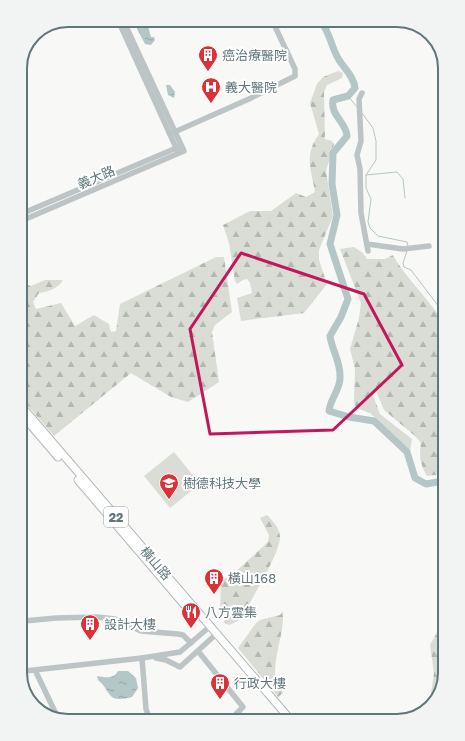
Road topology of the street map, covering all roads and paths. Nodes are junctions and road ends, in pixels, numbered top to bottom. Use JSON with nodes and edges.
{"nodes":[{"id":1,"x":121,"y":27,"type":"edge"},
{"id":2,"x":126,"y":27,"type":"edge"},
{"id":3,"x":275,"y":27,"type":"edge"},
{"id":4,"x":362,"y":93,"type":"dead end"},
{"id":5,"x":173,"y":133,"type":"junction"},
{"id":6,"x":179,"y":149,"type":"junction"},
{"id":7,"x":27,"y":212,"type":"edge"},
{"id":8,"x":27,"y":217,"type":"edge"},
{"id":9,"x":367,"y":244,"type":"junction"},
{"id":10,"x":429,"y":246,"type":"dead end"},
{"id":11,"x":368,"y":251,"type":"dead end"},
{"id":12,"x":27,"y":413,"type":"edge"},
{"id":13,"x":27,"y":421,"type":"edge"},
{"id":14,"x":27,"y":621,"type":"edge"},
{"id":15,"x":207,"y":629,"type":"junction"},
{"id":16,"x":213,"y":637,"type":"junction"},
{"id":17,"x":191,"y":643,"type":"junction"},
{"id":18,"x":198,"y":651,"type":"junction"},
{"id":19,"x":142,"y":658,"type":"junction"},
{"id":20,"x":35,"y":670,"type":"junction"},
{"id":21,"x":27,"y":671,"type":"edge"},
{"id":22,"x":55,"y":712,"type":"edge"},
{"id":23,"x":148,"y":714,"type":"edge"},
{"id":24,"x":236,"y":714,"type":"edge"},
{"id":25,"x":282,"y":714,"type":"edge"},
{"id":26,"x":282,"y":714,"type":"edge"}],
"edges":[{"from":1,"to":5,"type":"street"},
{"from":2,"to":5,"type":"street"},
{"from":3,"to":5,"type":"street"},
{"from":4,"to":9,"type":"street"},
{"from":5,"to":6,"type":"street"},
{"from":6,"to":7,"type":"street","name":"義大路"},
{"from":6,"to":8,"type":"street","name":"義大路"},
{"from":9,"to":10,"type":"street"},
{"from":9,"to":11,"type":"street"},
{"from":12,"to":25,"type":"main road","name":"橫山路","number":"22"},
{"from":13,"to":15,"type":"main road","name":"橫山路","number":"22"},
{"from":14,"to":17,"type":"street"},
{"from":15,"to":16,"type":"main road","name":"橫山路","number":"22"},
{"from":15,"to":17,"type":"street"},
{"from":16,"to":18,"type":"street"},
{"from":16,"to":26,"type":"main road","name":"橫山路","number":"22"},
{"from":17,"to":19,"type":"street"},
{"from":18,"to":19,"type":"street"},
{"from":18,"to":24,"type":"street"},
{"from":19,"to":20,"type":"street"},
{"from":19,"to":23,"type":"street"},
{"from":20,"to":21,"type":"street"},
{"from":20,"to":22,"type":"street"}]}
